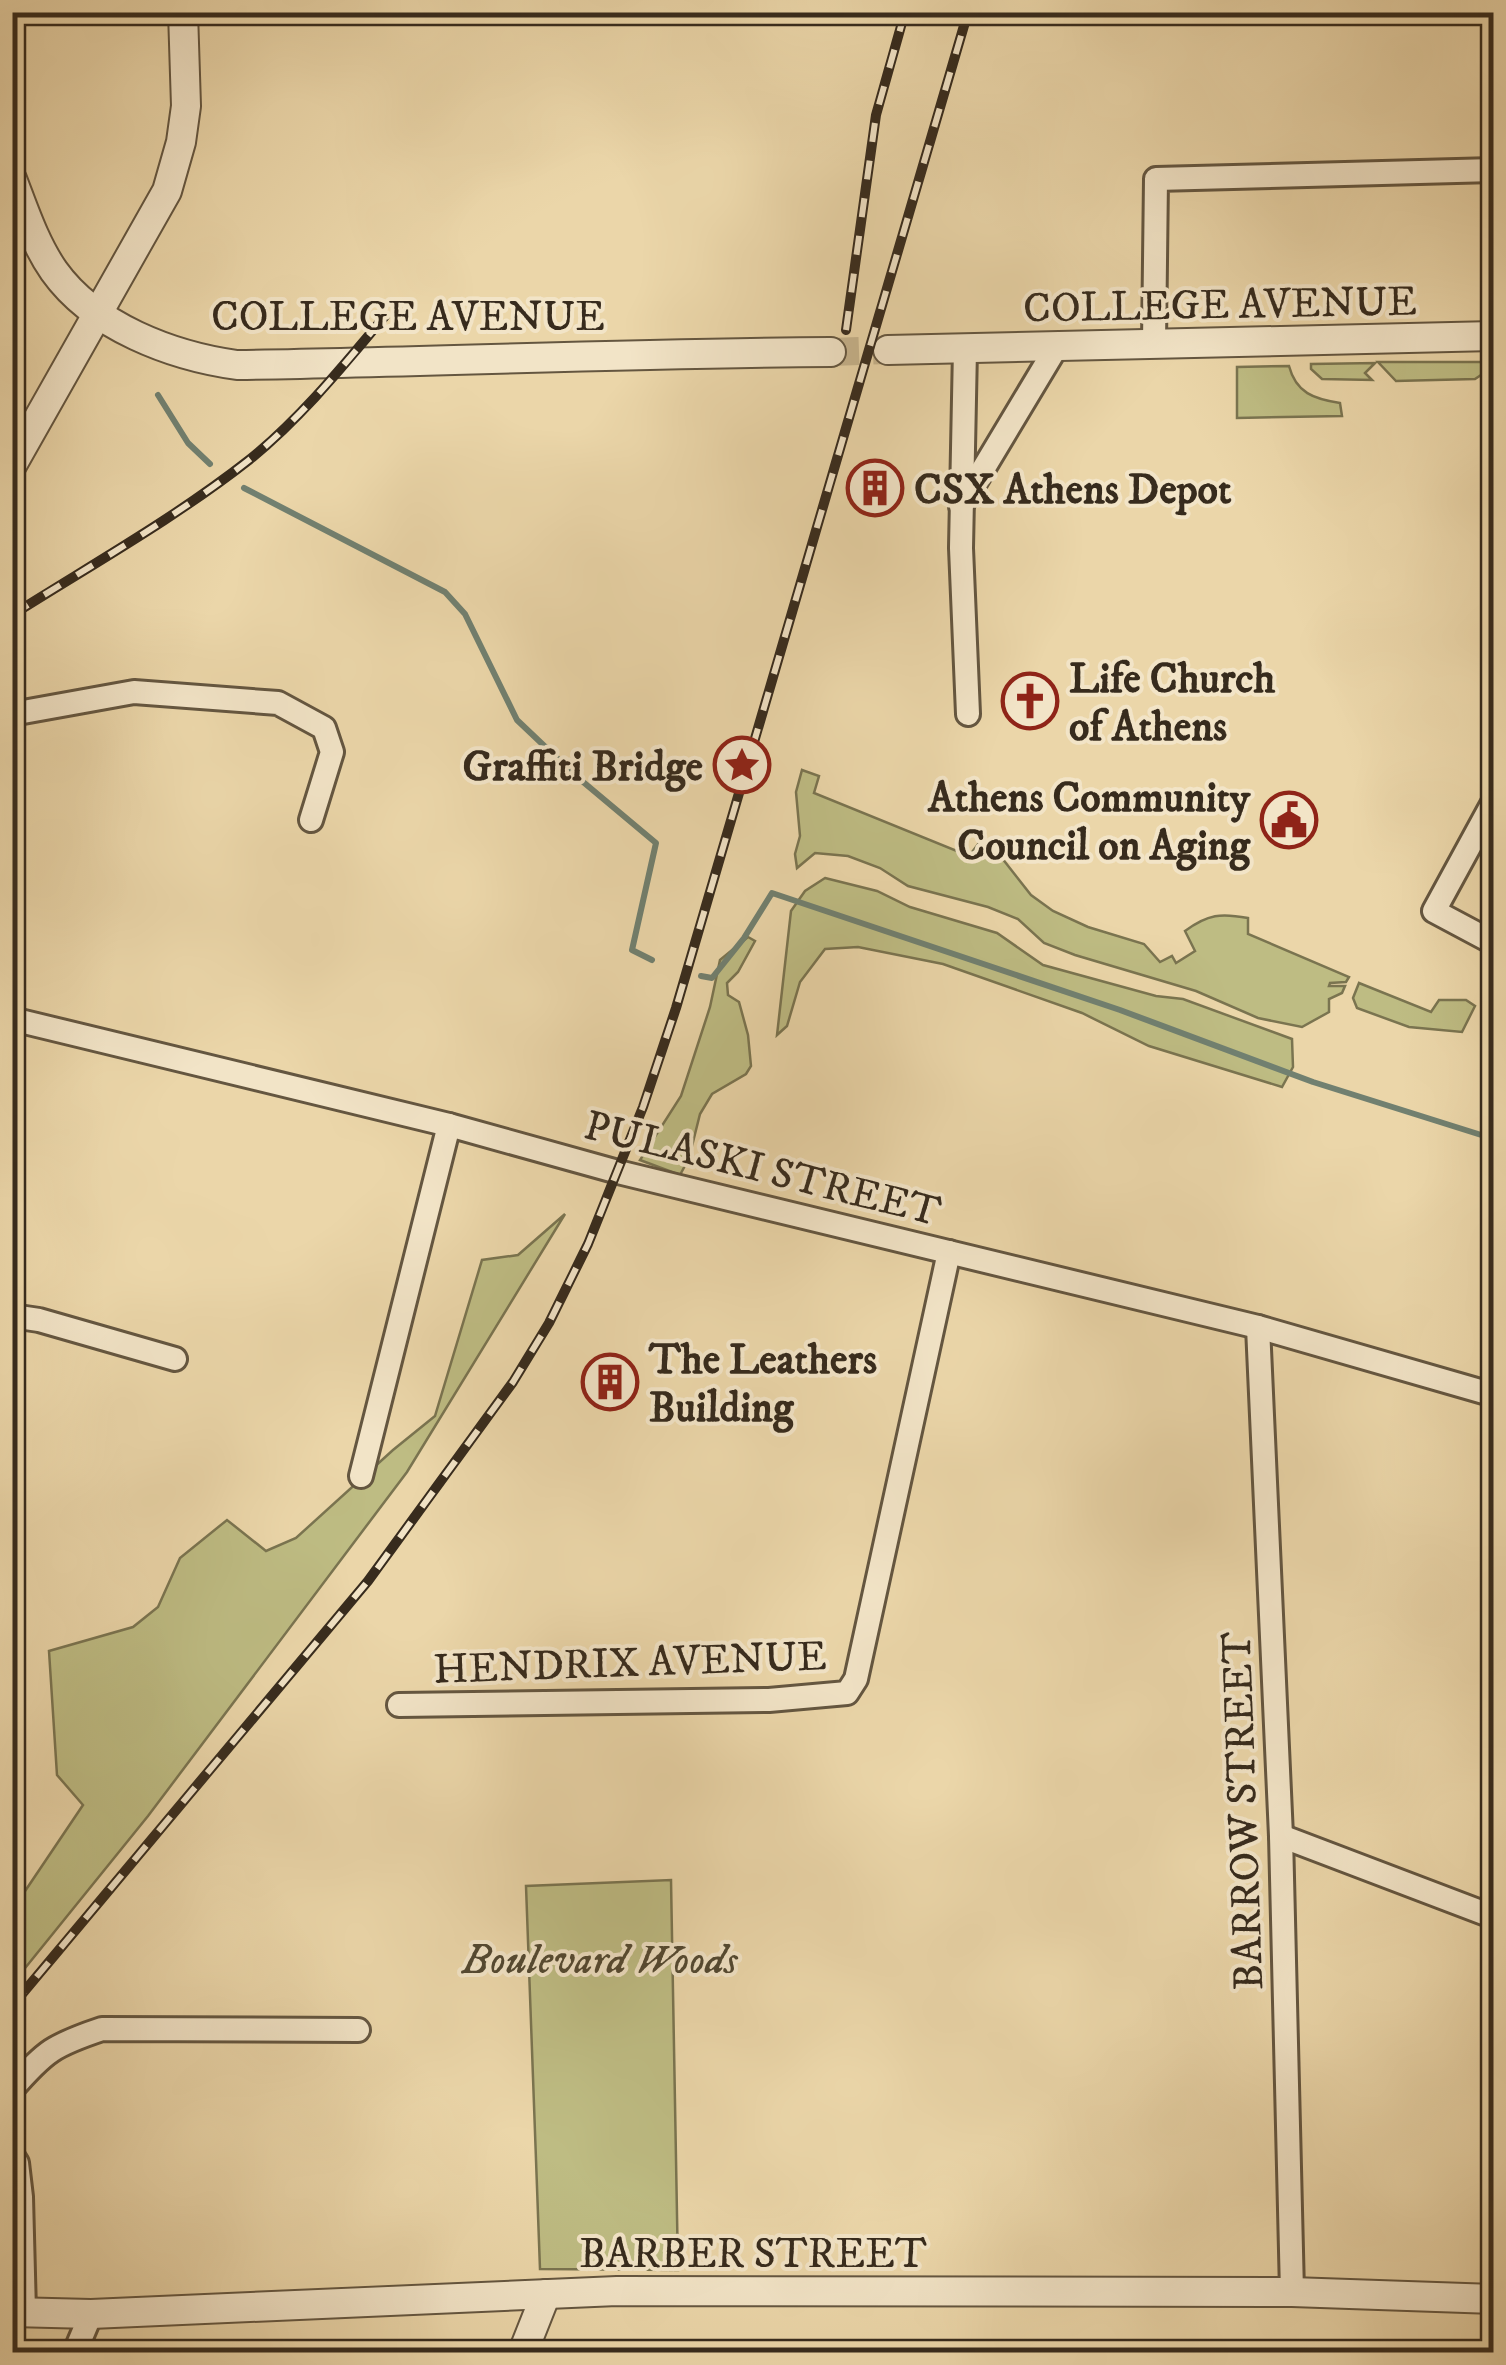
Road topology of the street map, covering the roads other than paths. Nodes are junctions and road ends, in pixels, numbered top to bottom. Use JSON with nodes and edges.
{"nodes":[{"id":1,"x":183,"y":12,"type":"edge"},
{"id":2,"x":1494,"y":170,"type":"edge"},
{"id":3,"x":12,"y":179,"type":"edge"},
{"id":4,"x":98,"y":312,"type":"junction"},
{"id":5,"x":1494,"y":336,"type":"edge"},
{"id":6,"x":1154,"y":344,"type":"junction"},
{"id":7,"x":1057,"y":346,"type":"junction"},
{"id":8,"x":965,"y":349,"type":"junction"},
{"id":9,"x":888,"y":350,"type":"tunnel mouth"},
{"id":10,"x":831,"y":352,"type":"tunnel mouth"},
{"id":11,"x":12,"y":465,"type":"edge"},
{"id":12,"x":961,"y":506,"type":"junction"},
{"id":13,"x":12,"y":714,"type":"edge"},
{"id":14,"x":968,"y":714,"type":"dead end"},
{"id":15,"x":1494,"y":801,"type":"edge"},
{"id":16,"x":311,"y":820,"type":"dead end"},
{"id":17,"x":1494,"y":942,"type":"edge"},
{"id":18,"x":12,"y":1019,"type":"edge"},
{"id":19,"x":450,"y":1125,"type":"junction"},
{"id":20,"x":949,"y":1252,"type":"junction"},
{"id":21,"x":12,"y":1316,"type":"edge"},
{"id":22,"x":1258,"y":1327,"type":"junction"},
{"id":23,"x":175,"y":1358,"type":"dead end"},
{"id":24,"x":1494,"y":1395,"type":"edge"},
{"id":25,"x":361,"y":1476,"type":"dead end"},
{"id":26,"x":399,"y":1706,"type":"dead end"},
{"id":27,"x":1281,"y":1836,"type":"junction"},
{"id":28,"x":1494,"y":1917,"type":"edge"},
{"id":29,"x":358,"y":2030,"type":"dead end"},
{"id":30,"x":12,"y":2090,"type":"edge"},
{"id":31,"x":12,"y":2154,"type":"edge"},
{"id":32,"x":1292,"y":2292,"type":"junction"},
{"id":33,"x":546,"y":2294,"type":"junction"},
{"id":34,"x":1494,"y":2299,"type":"edge"},
{"id":35,"x":18,"y":2312,"type":"edge"},
{"id":36,"x":91,"y":2314,"type":"junction"},
{"id":37,"x":75,"y":2352,"type":"edge"},
{"id":38,"x":523,"y":2352,"type":"edge"}],
"edges":[{"from":1,"to":4,"type":"street"},
{"from":2,"to":6,"type":"street"},
{"from":3,"to":4,"type":"street","name":"COLLEGE AVENUE"},
{"from":4,"to":10,"type":"street","name":"COLLEGE AVENUE"},
{"from":4,"to":11,"type":"street"},
{"from":5,"to":6,"type":"street","name":"COLLEGE AVENUE"},
{"from":6,"to":7,"type":"street","name":"COLLEGE AVENUE"},
{"from":7,"to":8,"type":"street","name":"COLLEGE AVENUE"},
{"from":7,"to":12,"type":"street"},
{"from":8,"to":9,"type":"street","name":"COLLEGE AVENUE"},
{"from":8,"to":12,"type":"street"},
{"from":12,"to":14,"type":"street"},
{"from":13,"to":16,"type":"street"},
{"from":15,"to":17,"type":"street"},
{"from":18,"to":19,"type":"street","name":"PULASKI STREET"},
{"from":19,"to":20,"type":"street","name":"PULASKI STREET"},
{"from":19,"to":25,"type":"street"},
{"from":20,"to":22,"type":"street","name":"PULASKI STREET"},
{"from":20,"to":26,"type":"street","name":"HENDRIX AVENUE"},
{"from":21,"to":23,"type":"street"},
{"from":22,"to":24,"type":"street","name":"PULASKI STREET"},
{"from":22,"to":27,"type":"street","name":"BARROW STREET"},
{"from":27,"to":28,"type":"street"},
{"from":27,"to":32,"type":"street","name":"BARROW STREET"},
{"from":29,"to":30,"type":"street"},
{"from":31,"to":35,"type":"street"},
{"from":32,"to":33,"type":"street","name":"BARBER STREET"},
{"from":32,"to":34,"type":"street","name":"BARBER STREET"},
{"from":33,"to":36,"type":"street","name":"BARBER STREET"},
{"from":33,"to":38,"type":"street"},
{"from":35,"to":36,"type":"street","name":"BARBER STREET"},
{"from":36,"to":37,"type":"street"}]}
